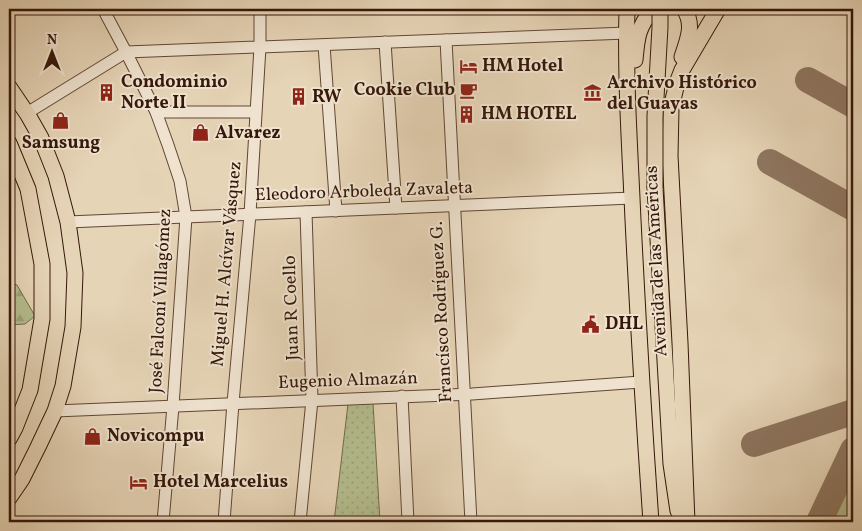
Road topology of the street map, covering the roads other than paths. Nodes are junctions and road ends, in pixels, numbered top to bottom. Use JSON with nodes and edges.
{"nodes":[{"id":1,"x":103,"y":9,"type":"edge"},
{"id":2,"x":260,"y":9,"type":"edge"},
{"id":3,"x":628,"y":9,"type":"edge"},
{"id":4,"x":654,"y":9,"type":"edge"},
{"id":5,"x":660,"y":9,"type":"edge"},
{"id":6,"x":684,"y":9,"type":"edge"},
{"id":7,"x":718,"y":9,"type":"edge"},
{"id":8,"x":632,"y":34,"type":"junction"},
{"id":9,"x":446,"y":40,"type":"junction"},
{"id":10,"x":385,"y":42,"type":"junction"},
{"id":11,"x":324,"y":44,"type":"junction"},
{"id":12,"x":260,"y":47,"type":"junction"},
{"id":13,"x":126,"y":52,"type":"junction"},
{"id":14,"x":9,"y":87,"type":"edge"},
{"id":15,"x":671,"y":108,"type":"junction"},
{"id":16,"x":156,"y":112,"type":"junction"},
{"id":17,"x":255,"y":112,"type":"junction"},
{"id":18,"x":27,"y":113,"type":"junction"},
{"id":19,"x":9,"y":143,"type":"edge"},
{"id":20,"x":632,"y":198,"type":"junction"},
{"id":21,"x":455,"y":206,"type":"junction"},
{"id":22,"x":396,"y":208,"type":"junction"},
{"id":23,"x":336,"y":211,"type":"junction"},
{"id":24,"x":306,"y":212,"type":"junction"},
{"id":25,"x":250,"y":214,"type":"junction"},
{"id":26,"x":186,"y":217,"type":"junction"},
{"id":27,"x":68,"y":222,"type":"junction"},
{"id":28,"x":676,"y":259,"type":"junction"},
{"id":29,"x":662,"y":308,"type":"junction"},
{"id":30,"x":641,"y":382,"type":"junction"},
{"id":31,"x":464,"y":394,"type":"junction"},
{"id":32,"x":402,"y":396,"type":"junction"},
{"id":33,"x":312,"y":400,"type":"junction"},
{"id":34,"x":233,"y":403,"type":"junction"},
{"id":35,"x":173,"y":406,"type":"junction"},
{"id":36,"x":55,"y":411,"type":"junction"},
{"id":37,"x":9,"y":440,"type":"edge"},
{"id":38,"x":9,"y":498,"type":"edge"},
{"id":39,"x":163,"y":522,"type":"edge"},
{"id":40,"x":224,"y":522,"type":"edge"},
{"id":41,"x":300,"y":522,"type":"edge"},
{"id":42,"x":408,"y":522,"type":"edge"},
{"id":43,"x":471,"y":522,"type":"edge"},
{"id":44,"x":651,"y":522,"type":"edge"},
{"id":45,"x":680,"y":522,"type":"edge"},
{"id":46,"x":687,"y":522,"type":"edge"}],
"edges":[{"from":1,"to":13,"type":"street","name":"José Falconí Villagómez"},
{"from":2,"to":12,"type":"street","name":"Miguel H. Alcívar Vásquez"},
{"from":3,"to":8,"type":"main road"},
{"from":4,"to":8,"type":"main road","name":"Avenida de las Américas"},
{"from":5,"to":8,"type":"main road"},
{"from":5,"to":29,"type":"main road","name":"Avenida de las Américas","bridge":true},
{"from":6,"to":15,"type":"main road"},
{"from":7,"to":15,"type":"main road","name":"Avenida de las Américas"},
{"from":8,"to":9,"type":"street"},
{"from":8,"to":20,"type":"main road","name":"Avenida de las Américas"},
{"from":9,"to":10,"type":"street"},
{"from":9,"to":21,"type":"street","name":"Francísco Rodríguez G."},
{"from":10,"to":11,"type":"street"},
{"from":10,"to":22,"type":"street"},
{"from":11,"to":12,"type":"street"},
{"from":11,"to":23,"type":"street"},
{"from":12,"to":13,"type":"street"},
{"from":12,"to":17,"type":"street","name":"Miguel H. Alcívar Vásquez"},
{"from":13,"to":16,"type":"street","name":"José Falconí Villagómez"},
{"from":13,"to":18,"type":"street"},
{"from":14,"to":18,"type":"main road"},
{"from":15,"to":28,"type":"main road","name":"Avenida de las Américas"},
{"from":16,"to":17,"type":"street"},
{"from":16,"to":26,"type":"street","name":"José Falconí Villagómez"},
{"from":17,"to":25,"type":"street","name":"Miguel H. Alcívar Vásquez"},
{"from":18,"to":27,"type":"main road"},
{"from":19,"to":37,"type":"main road"},
{"from":20,"to":21,"type":"street","name":"Eleodoro Arboleda Zavaleta"},
{"from":20,"to":30,"type":"main road","name":"Avenida de las Américas"},
{"from":21,"to":22,"type":"street","name":"Eleodoro Arboleda Zavaleta"},
{"from":21,"to":31,"type":"street","name":"Francísco Rodríguez G."},
{"from":22,"to":23,"type":"street","name":"Eleodoro Arboleda Zavaleta"},
{"from":23,"to":24,"type":"street","name":"Eleodoro Arboleda Zavaleta"},
{"from":24,"to":25,"type":"street","name":"Eleodoro Arboleda Zavaleta"},
{"from":24,"to":33,"type":"street","name":"Juan R Coello"},
{"from":25,"to":26,"type":"street","name":"Eleodoro Arboleda Zavaleta"},
{"from":25,"to":34,"type":"street","name":"Miguel H. Alcívar Vásquez"},
{"from":26,"to":27,"type":"street","name":"Eleodoro Arboleda Zavaleta"},
{"from":26,"to":35,"type":"street","name":"José Falconí Villagómez"},
{"from":27,"to":36,"type":"main road"},
{"from":28,"to":29,"type":"main road"},
{"from":28,"to":46,"type":"main road","name":"Avenida de las Américas"},
{"from":29,"to":45,"type":"main road","name":"Avenida de las Américas"},
{"from":30,"to":31,"type":"street","name":"Eugenio Almazán"},
{"from":30,"to":44,"type":"main road","name":"Avenida de las Américas"},
{"from":31,"to":32,"type":"street","name":"Eugenio Almazán"},
{"from":31,"to":43,"type":"street","name":"Francísco Rodríguez G."},
{"from":32,"to":33,"type":"street","name":"Eugenio Almazán"},
{"from":32,"to":42,"type":"street"},
{"from":33,"to":34,"type":"street","name":"Eugenio Almazán"},
{"from":33,"to":41,"type":"street","name":"Juan R Coello"},
{"from":34,"to":35,"type":"street","name":"Eugenio Almazán"},
{"from":34,"to":40,"type":"street","name":"Miguel H. Alcívar Vásquez"},
{"from":35,"to":36,"type":"street","name":"Eugenio Almazán"},
{"from":35,"to":39,"type":"street","name":"José Falconí Villagómez"},
{"from":36,"to":38,"type":"main road"}]}
